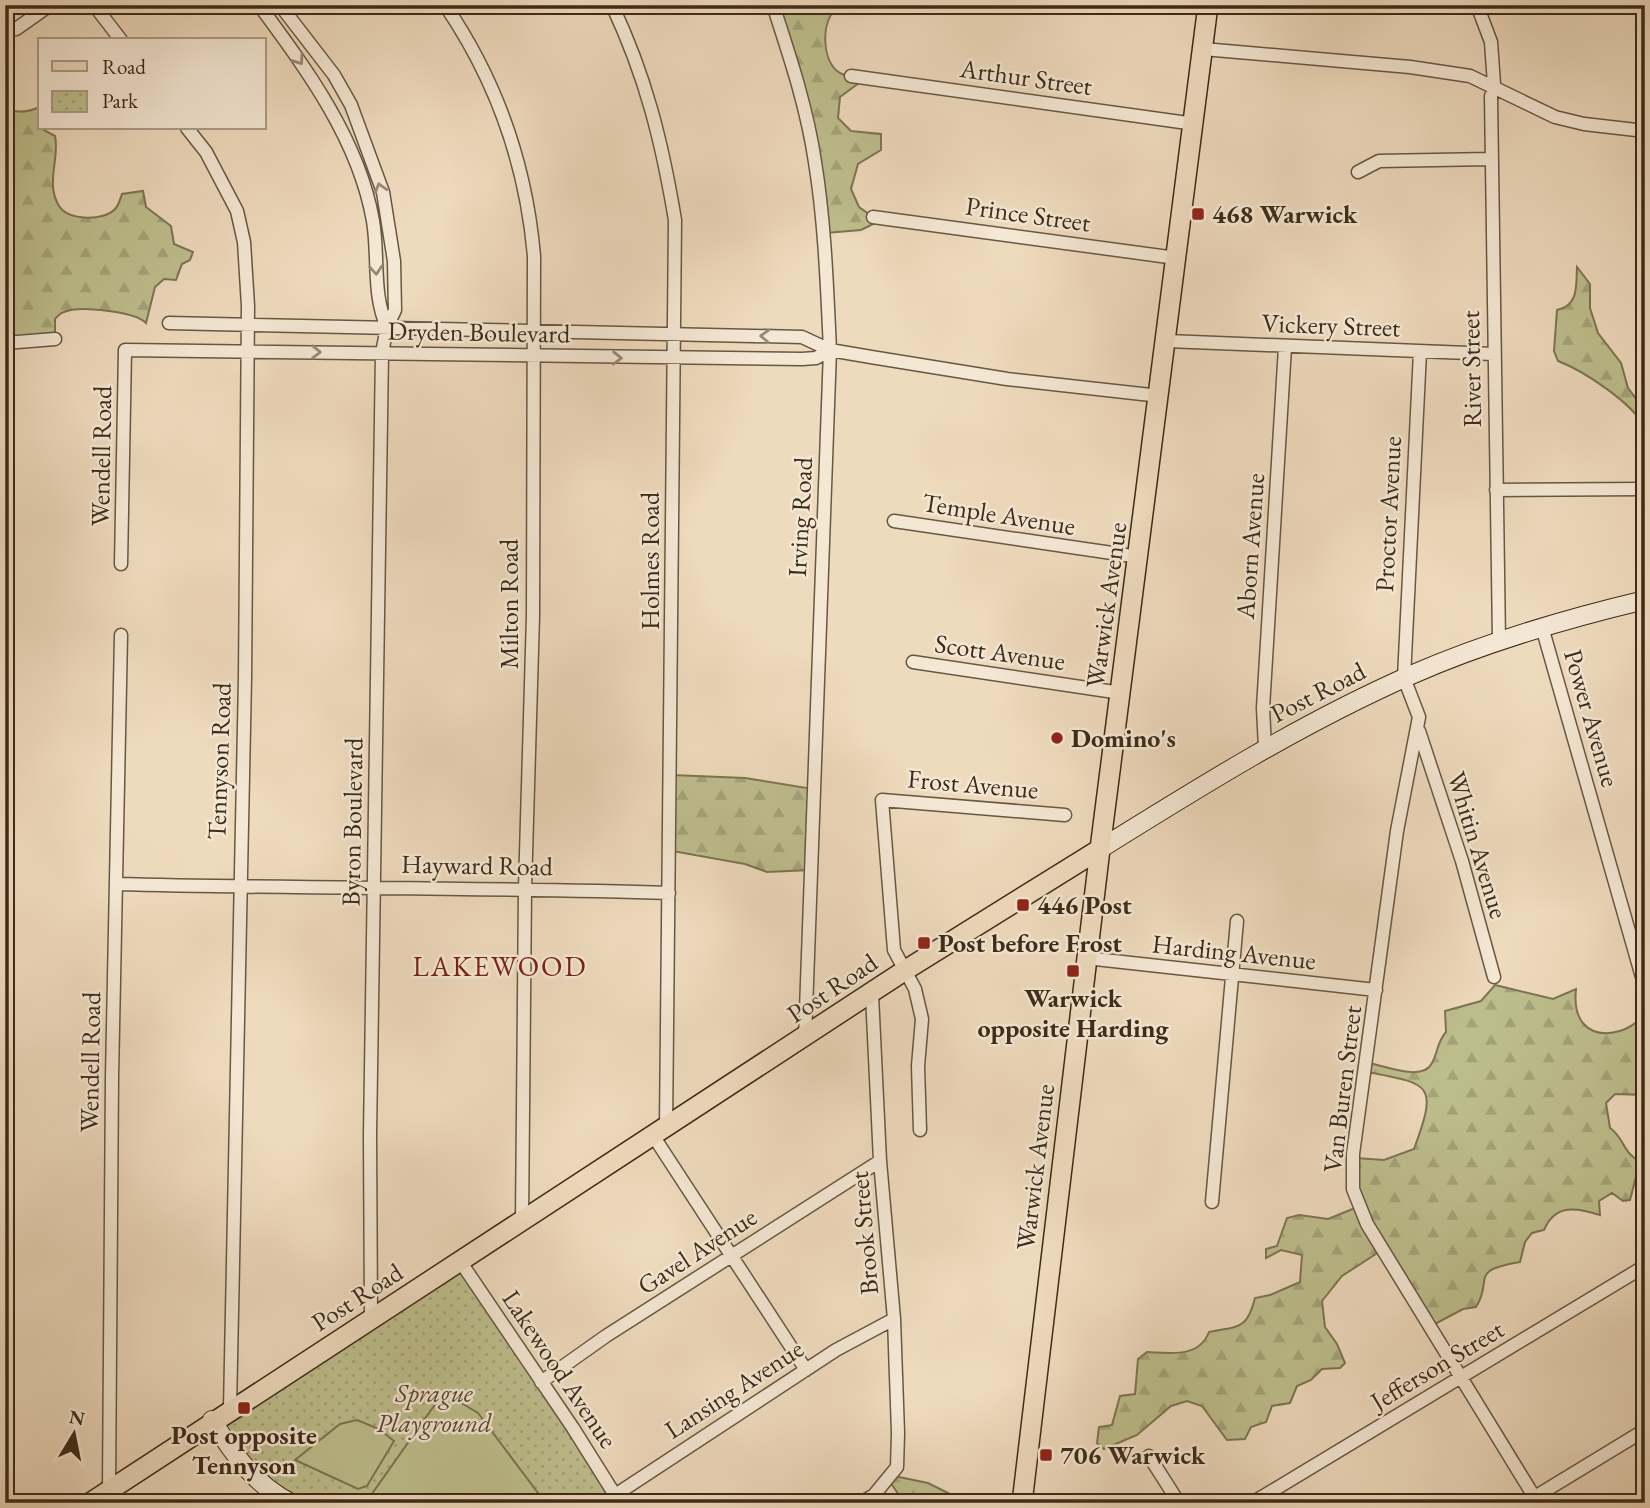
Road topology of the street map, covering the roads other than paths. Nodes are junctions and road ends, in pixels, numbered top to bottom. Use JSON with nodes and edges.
{"nodes":[{"id":1,"x":50,"y":5,"type":"edge"},
{"id":2,"x":94,"y":5,"type":"edge"},
{"id":3,"x":279,"y":5,"type":"edge"},
{"id":4,"x":445,"y":5,"type":"edge"},
{"id":5,"x":612,"y":5,"type":"edge"},
{"id":6,"x":773,"y":5,"type":"edge"},
{"id":7,"x":1208,"y":5,"type":"edge"},
{"id":8,"x":1477,"y":5,"type":"edge"},
{"id":9,"x":265,"y":7,"type":"edge"},
{"id":10,"x":16,"y":29,"type":"dead end"},
{"id":11,"x":119,"y":38,"type":"edge"},
{"id":12,"x":1203,"y":49,"type":"junction"},
{"id":13,"x":851,"y":76,"type":"dead end"},
{"id":14,"x":1492,"y":90,"type":"junction"},
{"id":15,"x":356,"y":119,"type":"junction"},
{"id":16,"x":1195,"y":124,"type":"junction"},
{"id":17,"x":338,"y":127,"type":"junction"},
{"id":18,"x":189,"y":130,"type":"edge"},
{"id":19,"x":1645,"y":131,"type":"edge"},
{"id":20,"x":1490,"y":159,"type":"junction"},
{"id":21,"x":1358,"y":172,"type":"dead end"},
{"id":22,"x":873,"y":217,"type":"dead end"},
{"id":23,"x":1176,"y":258,"type":"junction"},
{"id":24,"x":169,"y":323,"type":"dead end"},
{"id":25,"x":248,"y":326,"type":"junction"},
{"id":26,"x":387,"y":327,"type":"junction"},
{"id":27,"x":535,"y":333,"type":"junction"},
{"id":28,"x":674,"y":334,"type":"junction"},
{"id":29,"x":55,"y":339,"type":"dead end"},
{"id":30,"x":1167,"y":341,"type":"junction"},
{"id":31,"x":5,"y":343,"type":"edge"},
{"id":32,"x":1285,"y":347,"type":"junction"},
{"id":33,"x":125,"y":350,"type":"joint"},
{"id":34,"x":830,"y":350,"type":"junction"},
{"id":35,"x":248,"y":351,"type":"junction"},
{"id":36,"x":1420,"y":352,"type":"junction"},
{"id":37,"x":382,"y":353,"type":"junction"},
{"id":38,"x":1493,"y":354,"type":"junction"},
{"id":39,"x":535,"y":356,"type":"junction"},
{"id":40,"x":674,"y":359,"type":"junction"},
{"id":41,"x":1160,"y":396,"type":"junction"},
{"id":42,"x":1645,"y":489,"type":"edge"},
{"id":43,"x":1496,"y":490,"type":"junction"},
{"id":44,"x":894,"y":521,"type":"dead end"},
{"id":45,"x":1139,"y":557,"type":"junction"},
{"id":46,"x":121,"y":564,"type":"dead end"},
{"id":47,"x":1645,"y":600,"type":"edge"},
{"id":48,"x":1542,"y":627,"type":"junction"},
{"id":49,"x":121,"y":635,"type":"dead end"},
{"id":50,"x":1499,"y":640,"type":"junction"},
{"id":51,"x":913,"y":662,"type":"dead end"},
{"id":52,"x":1404,"y":678,"type":"junction"},
{"id":53,"x":1121,"y":693,"type":"junction"},
{"id":54,"x":1417,"y":728,"type":"junction"},
{"id":55,"x":1265,"y":748,"type":"junction"},
{"id":56,"x":1065,"y":815,"type":"dead end"},
{"id":57,"x":1100,"y":849,"type":"junction"},
{"id":58,"x":116,"y":884,"type":"junction"},
{"id":59,"x":238,"y":887,"type":"junction"},
{"id":60,"x":373,"y":887,"type":"junction"},
{"id":61,"x":525,"y":888,"type":"junction"},
{"id":62,"x":669,"y":892,"type":"junction"},
{"id":63,"x":1237,"y":921,"type":"dead end"},
{"id":64,"x":1086,"y":958,"type":"junction"},
{"id":65,"x":904,"y":971,"type":"junction"},
{"id":66,"x":1231,"y":977,"type":"junction"},
{"id":67,"x":1494,"y":977,"type":"dead end"},
{"id":68,"x":1644,"y":984,"type":"edge"},
{"id":69,"x":1376,"y":990,"type":"junction"},
{"id":70,"x":872,"y":995,"type":"junction"},
{"id":71,"x":805,"y":1038,"type":"junction"},
{"id":72,"x":920,"y":1130,"type":"dead end"},
{"id":73,"x":660,"y":1132,"type":"junction"},
{"id":74,"x":880,"y":1161,"type":"junction"},
{"id":75,"x":1212,"y":1202,"type":"dead end"},
{"id":76,"x":522,"y":1221,"type":"junction"},
{"id":77,"x":732,"y":1256,"type":"junction"},
{"id":78,"x":460,"y":1261,"type":"junction"},
{"id":79,"x":1645,"y":1266,"type":"edge"},
{"id":80,"x":894,"y":1319,"type":"junction"},
{"id":81,"x":371,"y":1320,"type":"junction"},
{"id":82,"x":806,"y":1370,"type":"junction"},
{"id":83,"x":1460,"y":1376,"type":"junction"},
{"id":84,"x":541,"y":1382,"type":"junction"},
{"id":85,"x":230,"y":1409,"type":"junction"},
{"id":86,"x":212,"y":1420,"type":"junction"},
{"id":87,"x":1645,"y":1430,"type":"edge"},
{"id":88,"x":1149,"y":1456,"type":"dead end"},
{"id":89,"x":101,"y":1498,"type":"edge"},
{"id":90,"x":617,"y":1499,"type":"edge"},
{"id":91,"x":1533,"y":1501,"type":"edge"},
{"id":92,"x":291,"y":1503,"type":"edge"},
{"id":93,"x":603,"y":1503,"type":"edge"},
{"id":94,"x":861,"y":1503,"type":"edge"},
{"id":95,"x":1022,"y":1503,"type":"edge"},
{"id":96,"x":1179,"y":1503,"type":"edge"},
{"id":97,"x":1252,"y":1503,"type":"edge"}],
"edges":[{"from":1,"to":10,"type":"street"},
{"from":2,"to":11,"type":"street"},
{"from":3,"to":15,"type":"street","name":"Byron Boulevard"},
{"from":4,"to":27,"type":"street","name":"Milton Road"},
{"from":5,"to":28,"type":"street","name":"Holmes Road"},
{"from":6,"to":34,"type":"street","name":"Irving Road"},
{"from":7,"to":12,"type":"main road","name":"Warwick Avenue"},
{"from":8,"to":14,"type":"street","name":"River Street"},
{"from":9,"to":17,"type":"street","name":"Byron Boulevard","one_way":true},
{"from":12,"to":14,"type":"street"},
{"from":12,"to":16,"type":"main road","name":"Warwick Avenue"},
{"from":13,"to":16,"type":"street","name":"Arthur Street"},
{"from":14,"to":19,"type":"street"},
{"from":14,"to":20,"type":"street","name":"River Street"},
{"from":15,"to":17,"type":"street"},
{"from":26,"to":15,"type":"street","name":"Byron Boulevard","one_way":true},
{"from":16,"to":23,"type":"main road","name":"Warwick Avenue"},
{"from":17,"to":26,"type":"street","name":"Byron Boulevard","one_way":true},
{"from":18,"to":25,"type":"street","name":"Tennyson Road"},
{"from":20,"to":21,"type":"street"},
{"from":20,"to":38,"type":"street","name":"River Street"},
{"from":22,"to":23,"type":"street","name":"Prince Street"},
{"from":23,"to":30,"type":"main road","name":"Warwick Avenue"},
{"from":24,"to":25,"type":"street","name":"Dryden Boulevard"},
{"from":25,"to":26,"type":"street","name":"Dryden Boulevard"},
{"from":25,"to":35,"type":"street","name":"Tennyson Road"},
{"from":26,"to":27,"type":"street","name":"Dryden Boulevard"},
{"from":26,"to":37,"type":"street","name":"Byron Boulevard"},
{"from":27,"to":28,"type":"street","name":"Dryden Boulevard"},
{"from":27,"to":39,"type":"street","name":"Milton Road"},
{"from":34,"to":28,"type":"street","name":"Dryden Boulevard","one_way":true},
{"from":28,"to":40,"type":"street","name":"Holmes Road"},
{"from":29,"to":31,"type":"street"},
{"from":30,"to":32,"type":"street","name":"Vickery Street"},
{"from":30,"to":41,"type":"main road","name":"Warwick Avenue"},
{"from":32,"to":36,"type":"street","name":"Vickery Street"},
{"from":32,"to":55,"type":"street","name":"Aborn Avenue"},
{"from":33,"to":35,"type":"street","name":"Dryden Boulevard"},
{"from":33,"to":46,"type":"street","name":"Wendell Road"},
{"from":34,"to":40,"type":"street","name":"Dryden Boulevard"},
{"from":34,"to":41,"type":"street","name":"Dryden Boulevard"},
{"from":34,"to":71,"type":"street","name":"Irving Road"},
{"from":35,"to":37,"type":"street","name":"Dryden Boulevard","one_way":true},
{"from":35,"to":59,"type":"street","name":"Tennyson Road"},
{"from":36,"to":38,"type":"street","name":"Vickery Street"},
{"from":36,"to":52,"type":"street","name":"Proctor Avenue"},
{"from":37,"to":39,"type":"street","name":"Dryden Boulevard"},
{"from":37,"to":60,"type":"street","name":"Byron Boulevard"},
{"from":38,"to":43,"type":"street","name":"River Street"},
{"from":39,"to":40,"type":"street","name":"Dryden Boulevard","one_way":true},
{"from":39,"to":61,"type":"street","name":"Milton Road"},
{"from":40,"to":62,"type":"street","name":"Holmes Road"},
{"from":41,"to":45,"type":"main road","name":"Warwick Avenue"},
{"from":42,"to":43,"type":"street"},
{"from":43,"to":50,"type":"street","name":"River Street"},
{"from":44,"to":45,"type":"street","name":"Temple Avenue"},
{"from":45,"to":53,"type":"main road","name":"Warwick Avenue"},
{"from":47,"to":48,"type":"main road","name":"Post Road"},
{"from":48,"to":50,"type":"main road","name":"Post Road"},
{"from":48,"to":68,"type":"street","name":"Power Avenue"},
{"from":49,"to":58,"type":"street","name":"Wendell Road"},
{"from":50,"to":52,"type":"main road","name":"Post Road"},
{"from":51,"to":53,"type":"street","name":"Scott Avenue"},
{"from":52,"to":54,"type":"street","name":"Van Buren Street"},
{"from":52,"to":55,"type":"main road","name":"Post Road"},
{"from":53,"to":57,"type":"main road","name":"Warwick Avenue"},
{"from":54,"to":67,"type":"street","name":"Whitin Avenue"},
{"from":54,"to":69,"type":"street","name":"Van Buren Street"},
{"from":55,"to":57,"type":"main road","name":"Post Road"},
{"from":56,"to":65,"type":"street","name":"Frost Avenue"},
{"from":57,"to":64,"type":"main road","name":"Warwick Avenue"},
{"from":57,"to":65,"type":"main road","name":"Post Road"},
{"from":58,"to":59,"type":"street","name":"Hayward Road"},
{"from":58,"to":89,"type":"street","name":"Wendell Road"},
{"from":59,"to":60,"type":"street","name":"Hayward Road"},
{"from":59,"to":85,"type":"street","name":"Tennyson Road"},
{"from":60,"to":61,"type":"street","name":"Hayward Road"},
{"from":60,"to":81,"type":"street","name":"Byron Boulevard"},
{"from":61,"to":62,"type":"street","name":"Hayward Road"},
{"from":61,"to":76,"type":"street","name":"Milton Road"},
{"from":62,"to":73,"type":"street","name":"Holmes Road"},
{"from":63,"to":66,"type":"street"},
{"from":64,"to":66,"type":"street","name":"Harding Avenue"},
{"from":64,"to":95,"type":"main road","name":"Warwick Avenue"},
{"from":65,"to":70,"type":"main road","name":"Post Road"},
{"from":65,"to":72,"type":"street"},
{"from":66,"to":69,"type":"street","name":"Harding Avenue"},
{"from":66,"to":75,"type":"street"},
{"from":69,"to":83,"type":"street","name":"Van Buren Street"},
{"from":70,"to":71,"type":"main road","name":"Post Road"},
{"from":70,"to":74,"type":"street","name":"Brook Street"},
{"from":71,"to":73,"type":"main road","name":"Post Road"},
{"from":73,"to":76,"type":"main road","name":"Post Road"},
{"from":73,"to":77,"type":"street"},
{"from":74,"to":77,"type":"street","name":"Gavel Avenue"},
{"from":74,"to":80,"type":"street","name":"Brook Street"},
{"from":76,"to":78,"type":"main road","name":"Post Road"},
{"from":77,"to":82,"type":"street"},
{"from":77,"to":84,"type":"street","name":"Gavel Avenue"},
{"from":78,"to":81,"type":"main road","name":"Post Road"},
{"from":78,"to":84,"type":"street","name":"Lakewood Avenue"},
{"from":79,"to":83,"type":"street","name":"Jefferson Street"},
{"from":80,"to":82,"type":"street","name":"Lansing Avenue"},
{"from":80,"to":94,"type":"street","name":"Brook Street"},
{"from":81,"to":85,"type":"main road","name":"Post Road"},
{"from":82,"to":90,"type":"street","name":"Lansing Avenue"},
{"from":83,"to":91,"type":"street","name":"Van Buren Street"},
{"from":83,"to":97,"type":"street","name":"Jefferson Street"},
{"from":84,"to":90,"type":"street","name":"Lakewood Avenue"},
{"from":85,"to":86,"type":"main road","name":"Post Road"},
{"from":86,"to":89,"type":"main road","name":"Post Road"},
{"from":86,"to":92,"type":"main road"},
{"from":87,"to":91,"type":"street"},
{"from":88,"to":96,"type":"street"},
{"from":90,"to":93,"type":"street","name":"Lansing Avenue"}]}
